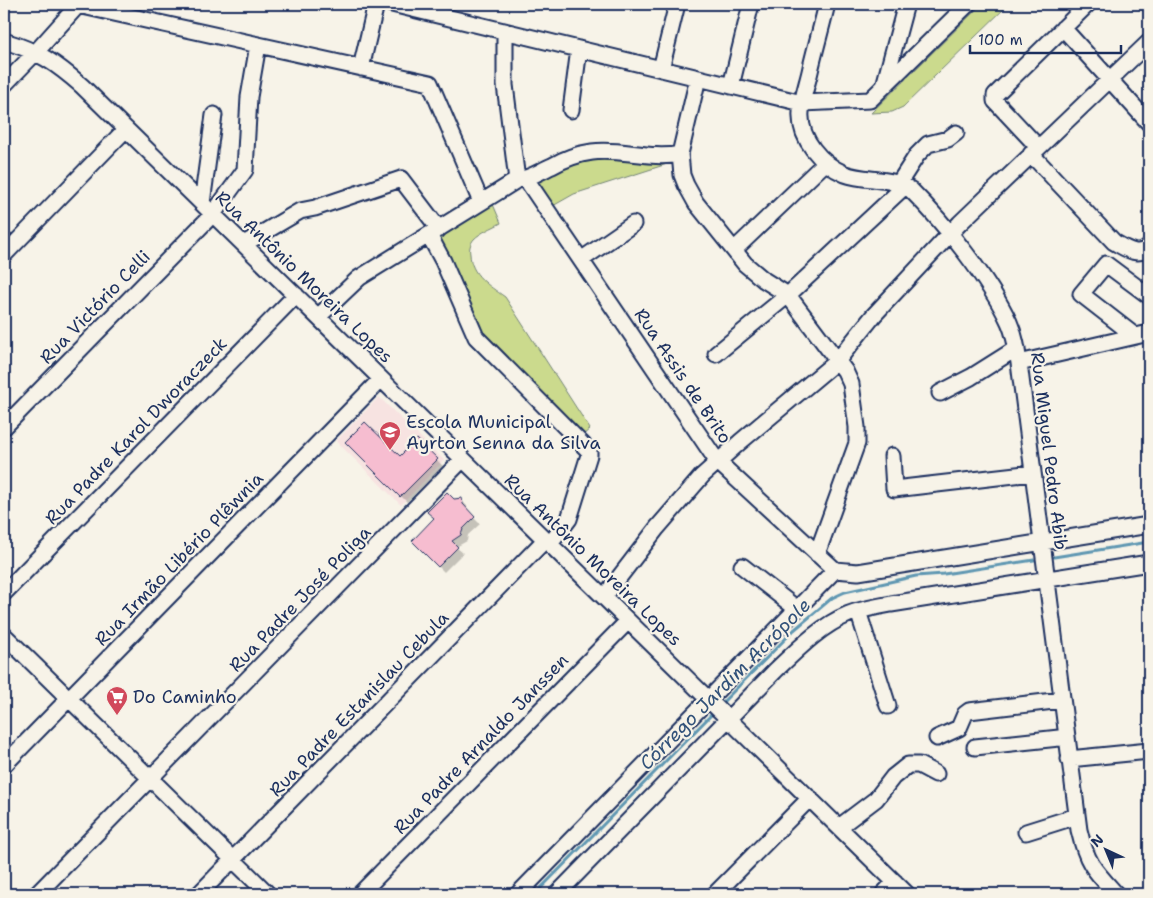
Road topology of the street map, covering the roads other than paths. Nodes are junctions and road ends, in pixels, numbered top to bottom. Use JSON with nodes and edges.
{"nodes":[{"id":1,"x":79,"y":4,"type":"edge"},
{"id":2,"x":376,"y":4,"type":"edge"},
{"id":3,"x":392,"y":4,"type":"edge"},
{"id":4,"x":677,"y":4,"type":"edge"},
{"id":5,"x":751,"y":4,"type":"edge"},
{"id":6,"x":827,"y":4,"type":"edge"},
{"id":7,"x":906,"y":4,"type":"edge"},
{"id":8,"x":968,"y":4,"type":"edge"},
{"id":9,"x":1088,"y":4,"type":"edge"},
{"id":10,"x":1063,"y":28,"type":"junction"},
{"id":11,"x":505,"y":31,"type":"junction"},
{"id":12,"x":4,"y":41,"type":"edge"},
{"id":13,"x":1149,"y":42,"type":"edge"},
{"id":14,"x":258,"y":45,"type":"junction"},
{"id":15,"x":579,"y":49,"type":"junction"},
{"id":16,"x":36,"y":52,"type":"junction"},
{"id":17,"x":361,"y":68,"type":"junction"},
{"id":18,"x":661,"y":69,"type":"junction"},
{"id":19,"x":698,"y":78,"type":"junction"},
{"id":20,"x":1110,"y":80,"type":"junction"},
{"id":21,"x":4,"y":86,"type":"edge"},
{"id":22,"x":731,"y":86,"type":"junction"},
{"id":23,"x":883,"y":87,"type":"junction"},
{"id":24,"x":802,"y":103,"type":"junction"},
{"id":25,"x":571,"y":110,"type":"dead end"},
{"id":26,"x":214,"y":116,"type":"dead end"},
{"id":27,"x":1149,"y":123,"type":"edge"},
{"id":28,"x":126,"y":129,"type":"junction"},
{"id":29,"x":956,"y":133,"type":"dead end"},
{"id":30,"x":1034,"y":151,"type":"junction"},
{"id":31,"x":680,"y":154,"type":"junction"},
{"id":32,"x":825,"y":163,"type":"junction"},
{"id":33,"x":521,"y":180,"type":"junction"},
{"id":34,"x":902,"y":184,"type":"junction"},
{"id":35,"x":482,"y":202,"type":"junction"},
{"id":36,"x":207,"y":208,"type":"junction"},
{"id":37,"x":632,"y":224,"type":"dead end"},
{"id":38,"x":434,"y":232,"type":"junction"},
{"id":39,"x":950,"y":235,"type":"junction"},
{"id":40,"x":244,"y":244,"type":"junction"},
{"id":41,"x":1149,"y":247,"type":"edge"},
{"id":42,"x":734,"y":250,"type":"junction"},
{"id":43,"x":4,"y":255,"type":"edge"},
{"id":44,"x":581,"y":260,"type":"junction"},
{"id":45,"x":296,"y":295,"type":"junction"},
{"id":46,"x":788,"y":295,"type":"junction"},
{"id":47,"x":1149,"y":296,"type":"edge"},
{"id":48,"x":318,"y":317,"type":"junction"},
{"id":49,"x":1142,"y":335,"type":"edge"},
{"id":50,"x":1017,"y":348,"type":"junction"},
{"id":51,"x":716,"y":354,"type":"dead end"},
{"id":52,"x":838,"y":360,"type":"junction"},
{"id":53,"x":1020,"y":363,"type":"junction"},
{"id":54,"x":381,"y":379,"type":"junction"},
{"id":55,"x":940,"y":393,"type":"dead end"},
{"id":56,"x":4,"y":427,"type":"edge"},
{"id":57,"x":892,"y":456,"type":"dead end"},
{"id":58,"x":463,"y":459,"type":"junction"},
{"id":59,"x":717,"y":461,"type":"junction"},
{"id":60,"x":1033,"y":473,"type":"junction"},
{"id":61,"x":1149,"y":525,"type":"edge"},
{"id":62,"x":548,"y":542,"type":"junction"},
{"id":63,"x":1042,"y":542,"type":"junction"},
{"id":64,"x":817,"y":554,"type":"junction"},
{"id":65,"x":1149,"y":563,"type":"edge"},
{"id":66,"x":742,"y":566,"type":"dead end"},
{"id":67,"x":835,"y":570,"type":"junction"},
{"id":68,"x":1047,"y":579,"type":"junction"},
{"id":69,"x":4,"y":593,"type":"edge"},
{"id":70,"x":604,"y":597,"type":"junction"},
{"id":71,"x":797,"y":609,"type":"junction"},
{"id":72,"x":858,"y":611,"type":"junction"},
{"id":73,"x":628,"y":620,"type":"junction"},
{"id":74,"x":4,"y":635,"type":"edge"},
{"id":75,"x":68,"y":698,"type":"junction"},
{"id":76,"x":709,"y":700,"type":"junction"},
{"id":77,"x":1062,"y":700,"type":"junction"},
{"id":78,"x":888,"y":706,"type":"dead end"},
{"id":79,"x":729,"y":719,"type":"junction"},
{"id":80,"x":938,"y":738,"type":"dead end"},
{"id":81,"x":1067,"y":739,"type":"junction"},
{"id":82,"x":975,"y":746,"type":"dead end"},
{"id":83,"x":1149,"y":751,"type":"edge"},
{"id":84,"x":1069,"y":759,"type":"junction"},
{"id":85,"x":4,"y":765,"type":"edge"},
{"id":86,"x":936,"y":774,"type":"dead end"},
{"id":87,"x":150,"y":779,"type":"junction"},
{"id":88,"x":810,"y":798,"type":"junction"},
{"id":89,"x":1076,"y":816,"type":"junction"},
{"id":90,"x":839,"y":827,"type":"junction"},
{"id":91,"x":1026,"y":832,"type":"dead end"},
{"id":92,"x":233,"y":860,"type":"junction"},
{"id":93,"x":895,"y":882,"type":"junction"},
{"id":94,"x":37,"y":894,"type":"edge"},
{"id":95,"x":199,"y":894,"type":"edge"},
{"id":96,"x":268,"y":894,"type":"edge"},
{"id":97,"x":360,"y":894,"type":"edge"},
{"id":98,"x":518,"y":894,"type":"edge"},
{"id":99,"x":557,"y":894,"type":"edge"},
{"id":100,"x":715,"y":894,"type":"edge"},
{"id":101,"x":883,"y":894,"type":"edge"},
{"id":102,"x":907,"y":894,"type":"edge"},
{"id":103,"x":1116,"y":894,"type":"edge"}],
"edges":[{"from":1,"to":14,"type":"street"},
{"from":1,"to":16,"type":"street"},
{"from":2,"to":17,"type":"street"},
{"from":3,"to":11,"type":"street"},
{"from":4,"to":18,"type":"street"},
{"from":5,"to":22,"type":"street"},
{"from":6,"to":24,"type":"street"},
{"from":7,"to":23,"type":"street"},
{"from":8,"to":23,"type":"street"},
{"from":9,"to":10,"type":"street"},
{"from":10,"to":20,"type":"street"},
{"from":10,"to":30,"type":"street"},
{"from":11,"to":15,"type":"street"},
{"from":11,"to":33,"type":"street","name":"Rua Assis de Brito"},
{"from":12,"to":16,"type":"street","name":"Rua Antônio Moreira Lopes"},
{"from":13,"to":20,"type":"street"},
{"from":14,"to":17,"type":"street"},
{"from":14,"to":36,"type":"street","name":"Rua Victório Celli"},
{"from":15,"to":18,"type":"street"},
{"from":15,"to":25,"type":"street"},
{"from":16,"to":21,"type":"street"},
{"from":16,"to":28,"type":"street","name":"Rua Antônio Moreira Lopes"},
{"from":17,"to":35,"type":"street"},
{"from":18,"to":19,"type":"street"},
{"from":19,"to":22,"type":"street"},
{"from":19,"to":31,"type":"street"},
{"from":20,"to":27,"type":"street"},
{"from":20,"to":30,"type":"street"},
{"from":22,"to":24,"type":"street"},
{"from":23,"to":24,"type":"street"},
{"from":24,"to":32,"type":"street"},
{"from":26,"to":36,"type":"street"},
{"from":28,"to":36,"type":"street","name":"Rua Antônio Moreira Lopes"},
{"from":28,"to":43,"type":"street"},
{"from":29,"to":34,"type":"street"},
{"from":30,"to":39,"type":"street"},
{"from":30,"to":41,"type":"street"},
{"from":31,"to":33,"type":"street"},
{"from":31,"to":42,"type":"street"},
{"from":32,"to":34,"type":"street"},
{"from":32,"to":42,"type":"street"},
{"from":33,"to":35,"type":"street"},
{"from":33,"to":44,"type":"street","name":"Rua Assis de Brito"},
{"from":34,"to":39,"type":"street","name":"Rua Miguel Pedro Abib"},
{"from":34,"to":46,"type":"street"},
{"from":35,"to":38,"type":"street"},
{"from":36,"to":40,"type":"street","name":"Rua Antônio Moreira Lopes"},
{"from":36,"to":56,"type":"street","name":"Rua Victório Celli"},
{"from":37,"to":44,"type":"street"},
{"from":38,"to":40,"type":"street"},
{"from":38,"to":48,"type":"street"},
{"from":38,"to":62,"type":"street","name":"Rua Padre Estanislau Cebula"},
{"from":39,"to":50,"type":"street","name":"Rua Miguel Pedro Abib"},
{"from":39,"to":52,"type":"street"},
{"from":40,"to":45,"type":"street","name":"Rua Antônio Moreira Lopes"},
{"from":42,"to":46,"type":"street"},
{"from":44,"to":59,"type":"street","name":"Rua Assis de Brito"},
{"from":45,"to":48,"type":"street","name":"Rua Antônio Moreira Lopes"},
{"from":45,"to":69,"type":"street","name":"Rua Padre Karol Dworaczeck"},
{"from":46,"to":51,"type":"street"},
{"from":46,"to":52,"type":"street"},
{"from":47,"to":49,"type":"street"},
{"from":48,"to":54,"type":"street","name":"Rua Antônio Moreira Lopes"},
{"from":49,"to":53,"type":"street"},
{"from":50,"to":53,"type":"street","name":"Rua Miguel Pedro Abib"},
{"from":50,"to":55,"type":"street"},
{"from":52,"to":59,"type":"street"},
{"from":52,"to":64,"type":"street"},
{"from":53,"to":60,"type":"street","name":"Rua Miguel Pedro Abib"},
{"from":54,"to":58,"type":"street","name":"Rua Antônio Moreira Lopes"},
{"from":54,"to":75,"type":"street","name":"Rua Irmão Libério Plêwnia"},
{"from":57,"to":60,"type":"street"},
{"from":58,"to":62,"type":"street","name":"Rua Antônio Moreira Lopes"},
{"from":58,"to":87,"type":"street","name":"Rua Padre José Poliga"},
{"from":59,"to":64,"type":"street","name":"Rua Assis de Brito"},
{"from":59,"to":70,"type":"street"},
{"from":60,"to":63,"type":"street","name":"Rua Miguel Pedro Abib"},
{"from":61,"to":63,"type":"street"},
{"from":62,"to":70,"type":"street","name":"Rua Antônio Moreira Lopes"},
{"from":62,"to":92,"type":"street","name":"Rua Padre Estanislau Cebula"},
{"from":63,"to":67,"type":"street"},
{"from":63,"to":68,"type":"street","name":"Rua Miguel Pedro Abib"},
{"from":64,"to":67,"type":"street","name":"Rua Assis de Brito"},
{"from":65,"to":68,"type":"street"},
{"from":66,"to":71,"type":"street"},
{"from":67,"to":71,"type":"street"},
{"from":68,"to":72,"type":"street"},
{"from":68,"to":77,"type":"street","name":"Rua Miguel Pedro Abib"},
{"from":70,"to":73,"type":"street","name":"Rua Antônio Moreira Lopes"},
{"from":71,"to":76,"type":"street"},
{"from":72,"to":78,"type":"street"},
{"from":72,"to":79,"type":"street"},
{"from":73,"to":76,"type":"street","name":"Rua Antônio Moreira Lopes"},
{"from":73,"to":97,"type":"street","name":"Rua Padre Arnaldo Janssen"},
{"from":74,"to":75,"type":"street"},
{"from":75,"to":85,"type":"street","name":"Rua Irmão Libério Plêwnia"},
{"from":75,"to":87,"type":"street"},
{"from":76,"to":79,"type":"street","name":"Rua Antônio Moreira Lopes"},
{"from":76,"to":98,"type":"street"},
{"from":77,"to":80,"type":"street"},
{"from":77,"to":81,"type":"street","name":"Rua Miguel Pedro Abib"},
{"from":79,"to":88,"type":"street","name":"Rua Antônio Moreira Lopes"},
{"from":79,"to":99,"type":"street"},
{"from":81,"to":82,"type":"street"},
{"from":81,"to":84,"type":"street","name":"Rua Miguel Pedro Abib"},
{"from":83,"to":84,"type":"street"},
{"from":84,"to":89,"type":"street","name":"Rua Miguel Pedro Abib"},
{"from":86,"to":90,"type":"street"},
{"from":87,"to":92,"type":"street"},
{"from":87,"to":94,"type":"street","name":"Rua Padre José Poliga"},
{"from":88,"to":90,"type":"street","name":"Rua Antônio Moreira Lopes"},
{"from":88,"to":100,"type":"street"},
{"from":89,"to":91,"type":"street"},
{"from":89,"to":103,"type":"street","name":"Rua Miguel Pedro Abib"},
{"from":90,"to":93,"type":"street","name":"Rua Antônio Moreira Lopes"},
{"from":92,"to":95,"type":"street","name":"Rua Padre Estanislau Cebula"},
{"from":92,"to":96,"type":"street"},
{"from":93,"to":101,"type":"street"},
{"from":93,"to":102,"type":"street","name":"Rua Antônio Moreira Lopes"}]}
